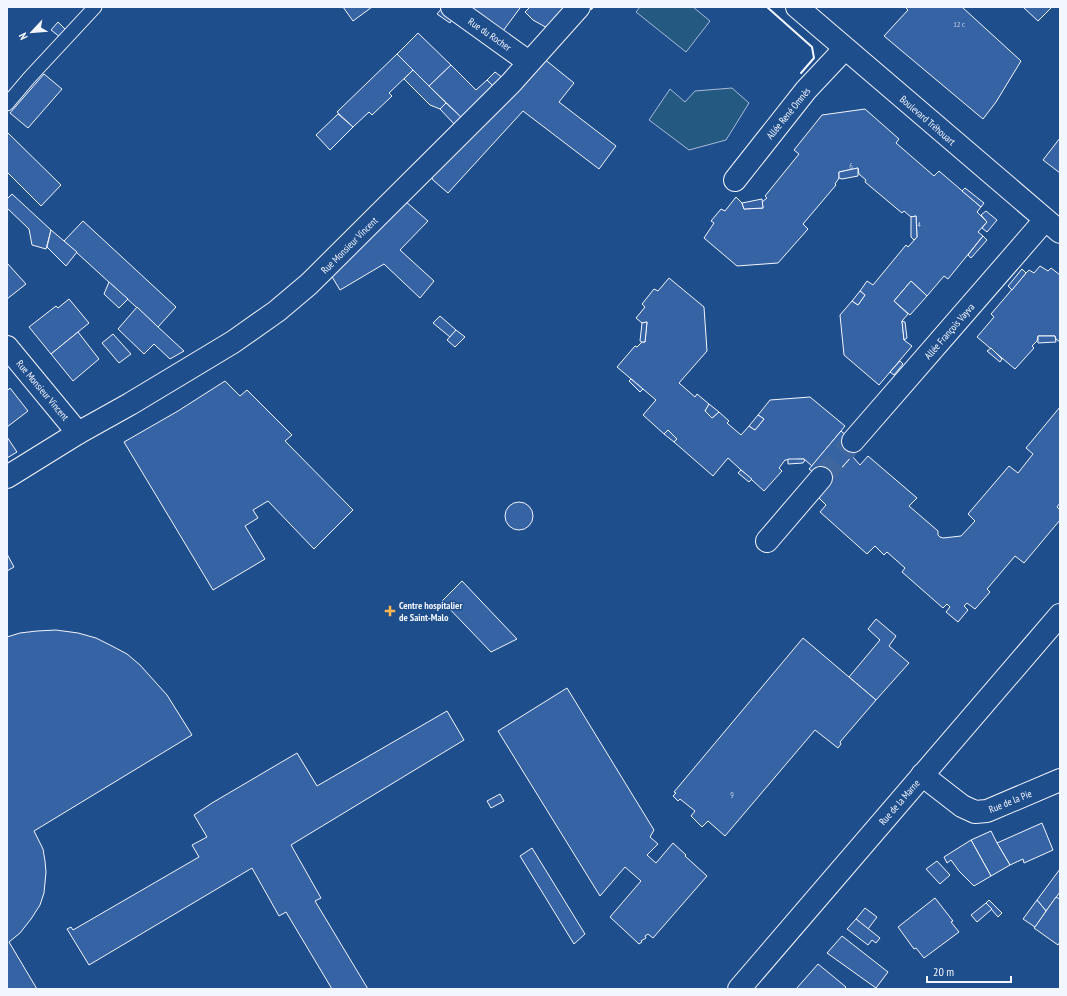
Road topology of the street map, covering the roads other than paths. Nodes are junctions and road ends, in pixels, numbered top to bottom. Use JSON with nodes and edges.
{"nodes":[{"id":1,"x":95,"y":7,"type":"edge"},
{"id":2,"x":452,"y":7,"type":"edge"},
{"id":3,"x":579,"y":7,"type":"edge"},
{"id":4,"x":797,"y":7,"type":"edge"},
{"id":5,"x":844,"y":48,"type":"junction"},
{"id":6,"x":528,"y":63,"type":"junction"},
{"id":7,"x":7,"y":104,"type":"edge"},
{"id":8,"x":735,"y":180,"type":"dead end"},
{"id":9,"x":1052,"y":226,"type":"edge"},
{"id":10,"x":7,"y":347,"type":"edge"},
{"id":11,"x":78,"y":433,"type":"junction"},
{"id":12,"x":852,"y":442,"type":"tunnel mouth"},
{"id":13,"x":7,"y":477,"type":"edge"},
{"id":14,"x":821,"y":478,"type":"tunnel mouth"},
{"id":15,"x":767,"y":541,"type":"dead end"},
{"id":16,"x":1060,"y":615,"type":"edge"},
{"id":17,"x":922,"y":775,"type":"junction"},
{"id":18,"x":1060,"y":780,"type":"edge"},
{"id":19,"x":739,"y":989,"type":"edge"}],
"edges":[{"from":1,"to":7,"type":"lane"},
{"from":2,"to":6,"type":"street","name":"Rue du Rocher"},
{"from":3,"to":6,"type":"street","name":"Rue Monsieur Vincent"},
{"from":4,"to":5,"type":"street","name":"Boulevard Tréhouart"},
{"from":5,"to":8,"type":"street","name":"Allée René Omnès"},
{"from":5,"to":9,"type":"street","name":"Boulevard Tréhouart"},
{"from":6,"to":11,"type":"street","name":"Rue Monsieur Vincent"},
{"from":9,"to":12,"type":"street","name":"Allée François Vayva"},
{"from":10,"to":11,"type":"street","name":"Rue Monsieur Vincent"},
{"from":11,"to":13,"type":"street","name":"Rue Monsieur Vincent"},
{"from":14,"to":15,"type":"street"},
{"from":16,"to":17,"type":"street","name":"Rue de la Marne"},
{"from":17,"to":18,"type":"street","name":"Rue de la Pie"},
{"from":17,"to":19,"type":"street","name":"Rue de la Marne"}]}
